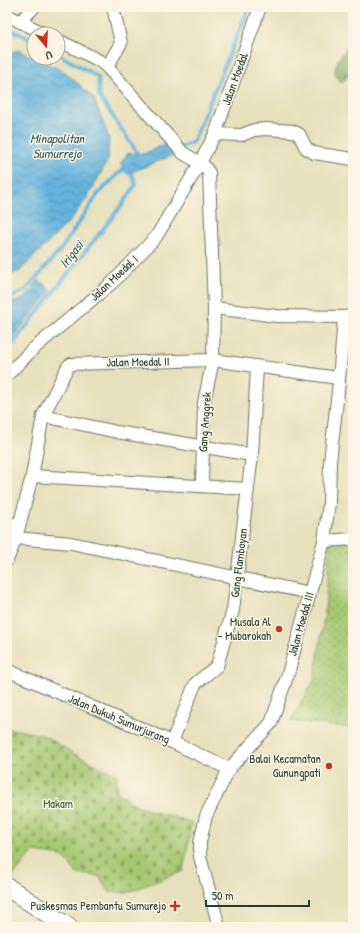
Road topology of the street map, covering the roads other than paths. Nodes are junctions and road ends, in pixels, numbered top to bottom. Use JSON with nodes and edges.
{"nodes":[{"id":1,"x":34,"y":7,"type":"edge"},
{"id":2,"x":113,"y":7,"type":"edge"},
{"id":3,"x":260,"y":7,"type":"edge"},
{"id":4,"x":13,"y":21,"type":"edge"},
{"id":5,"x":26,"y":26,"type":"edge"},
{"id":6,"x":66,"y":44,"type":"edge"},
{"id":7,"x":107,"y":67,"type":"junction"},
{"id":8,"x":215,"y":134,"type":"junction"},
{"id":9,"x":207,"y":150,"type":"joint"},
{"id":10,"x":353,"y":159,"type":"edge"},
{"id":11,"x":200,"y":163,"type":"junction"},
{"id":12,"x":214,"y":308,"type":"junction"},
{"id":13,"x":348,"y":316,"type":"edge"},
{"id":14,"x":213,"y":360,"type":"junction"},
{"id":15,"x":257,"y":367,"type":"junction"},
{"id":16,"x":7,"y":375,"type":"edge"},
{"id":17,"x":339,"y":380,"type":"junction"},
{"id":18,"x":43,"y":416,"type":"junction"},
{"id":19,"x":203,"y":445,"type":"junction"},
{"id":20,"x":252,"y":455,"type":"junction"},
{"id":21,"x":32,"y":476,"type":"junction"},
{"id":22,"x":202,"y":485,"type":"junction"},
{"id":23,"x":248,"y":489,"type":"junction"},
{"id":24,"x":7,"y":522,"type":"edge"},
{"id":25,"x":17,"y":532,"type":"junction"},
{"id":26,"x":353,"y":539,"type":"edge"},
{"id":27,"x":324,"y":541,"type":"junction"},
{"id":28,"x":7,"y":560,"type":"edge"},
{"id":29,"x":236,"y":578,"type":"junction"},
{"id":30,"x":310,"y":593,"type":"junction"},
{"id":31,"x":7,"y":670,"type":"edge"},
{"id":32,"x":172,"y":742,"type":"junction"},
{"id":33,"x":229,"y":769,"type":"junction"},
{"id":34,"x":7,"y":887,"type":"edge"},
{"id":35,"x":68,"y":927,"type":"edge"},
{"id":36,"x":219,"y":927,"type":"edge"}],
"edges":[{"from":1,"to":4,"type":"street"},
{"from":2,"to":7,"type":"street"},
{"from":3,"to":8,"type":"street","name":"Jalan Moedal"},
{"from":4,"to":5,"type":"street"},
{"from":6,"to":7,"type":"street"},
{"from":7,"to":11,"type":"street"},
{"from":8,"to":9,"type":"street","name":"Jalan Moedal"},
{"from":8,"to":10,"type":"street"},
{"from":9,"to":11,"type":"street","name":"Jalan Moedal I"},
{"from":11,"to":12,"type":"street"},
{"from":11,"to":16,"type":"street","name":"Jalan Moedal I"},
{"from":12,"to":13,"type":"street"},
{"from":12,"to":14,"type":"street"},
{"from":13,"to":17,"type":"street","name":"Jalan Moedal III"},
{"from":14,"to":15,"type":"street"},
{"from":14,"to":18,"type":"street","name":"Jalan Moedal II"},
{"from":14,"to":19,"type":"street","name":"Gang Anggrek"},
{"from":15,"to":17,"type":"street"},
{"from":15,"to":20,"type":"street","name":"Gang Flamboyan"},
{"from":17,"to":27,"type":"street","name":"Jalan Moedal III"},
{"from":18,"to":19,"type":"street"},
{"from":18,"to":21,"type":"street","name":"Jalan Moedal II"},
{"from":19,"to":20,"type":"street"},
{"from":19,"to":22,"type":"street","name":"Gang Anggrek"},
{"from":20,"to":23,"type":"street","name":"Gang Flamboyan"},
{"from":21,"to":22,"type":"street"},
{"from":21,"to":25,"type":"street","name":"Jalan Moedal II"},
{"from":22,"to":23,"type":"street"},
{"from":23,"to":29,"type":"street","name":"Gang Flamboyan"},
{"from":24,"to":25,"type":"street"},
{"from":25,"to":28,"type":"street","name":"Jalan Moedal II"},
{"from":25,"to":29,"type":"street"},
{"from":26,"to":27,"type":"street"},
{"from":27,"to":30,"type":"street","name":"Jalan Moedal III"},
{"from":29,"to":30,"type":"street"},
{"from":29,"to":32,"type":"street","name":"Gang Flamboyan"},
{"from":30,"to":33,"type":"street","name":"Jalan Moedal III"},
{"from":31,"to":32,"type":"street","name":"Jalan Dukuh Sumurjurang"},
{"from":32,"to":33,"type":"street","name":"Jalan Dukuh Sumurjurang"},
{"from":33,"to":36,"type":"street","name":"Jalan Moedal III"},
{"from":34,"to":35,"type":"main road"}]}
